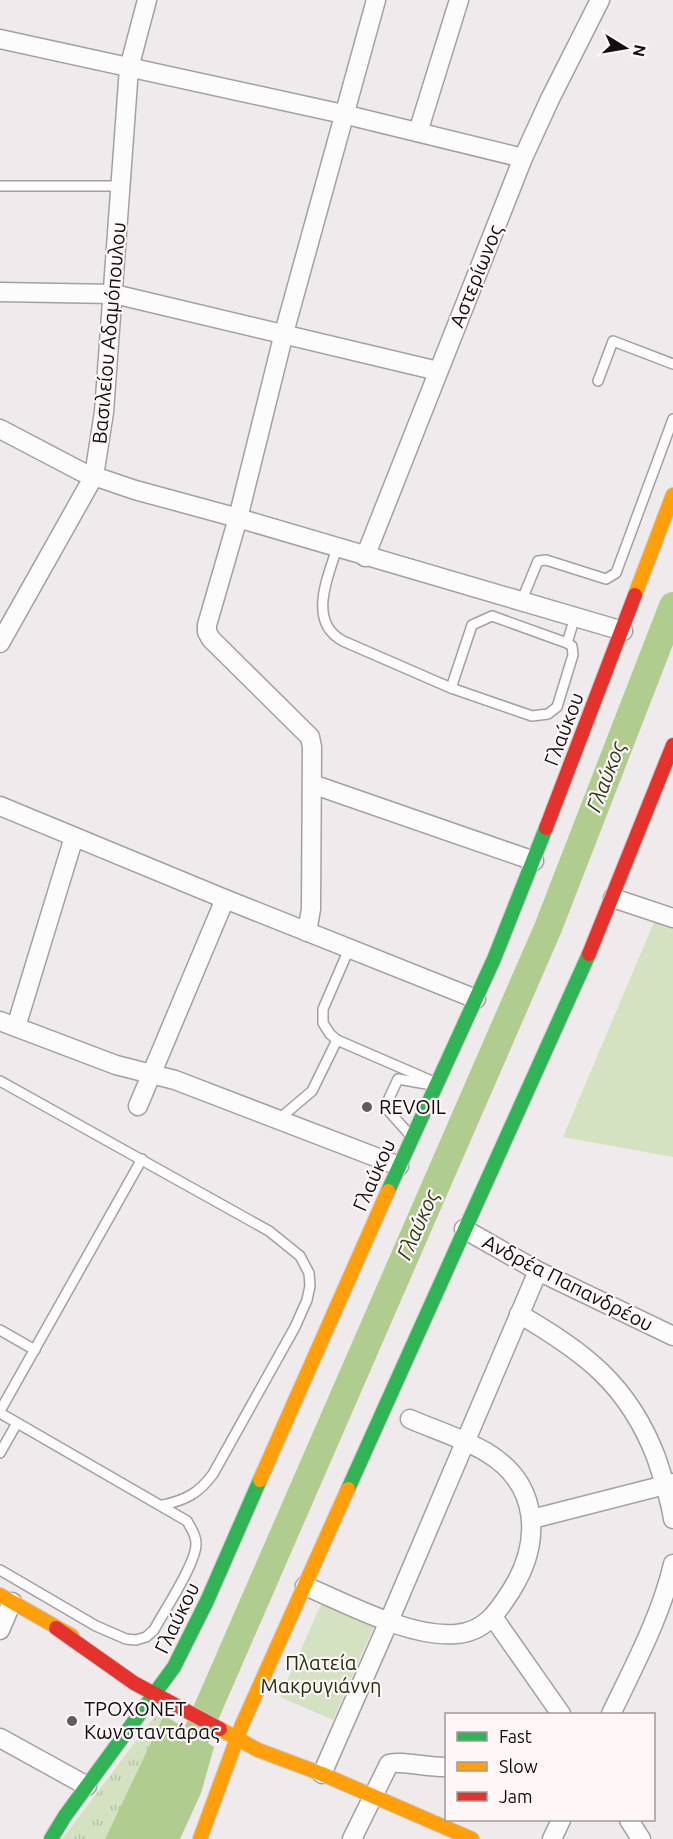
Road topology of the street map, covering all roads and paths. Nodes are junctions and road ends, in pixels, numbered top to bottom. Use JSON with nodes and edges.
{"nodes":[{"id":1,"x":147,"y":0,"type":"edge"},
{"id":2,"x":376,"y":0,"type":"edge"},
{"id":3,"x":459,"y":0,"type":"edge"},
{"id":4,"x":600,"y":0,"type":"edge"},
{"id":5,"x":0,"y":39,"type":"edge"},
{"id":6,"x":129,"y":68,"type":"junction"},
{"id":7,"x":343,"y":114,"type":"junction"},
{"id":8,"x":418,"y":132,"type":"junction"},
{"id":9,"x":523,"y":158,"type":"junction"},
{"id":10,"x":0,"y":186,"type":"edge"},
{"id":11,"x":122,"y":186,"type":"junction"},
{"id":12,"x":0,"y":292,"type":"edge"},
{"id":13,"x":114,"y":294,"type":"junction"},
{"id":14,"x":284,"y":333,"type":"junction"},
{"id":15,"x":673,"y":364,"type":"edge"},
{"id":16,"x":438,"y":370,"type":"junction"},
{"id":17,"x":598,"y":381,"type":"dead end"},
{"id":18,"x":673,"y":419,"type":"edge"},
{"id":19,"x":0,"y":429,"type":"edge"},
{"id":20,"x":94,"y":476,"type":"junction"},
{"id":21,"x":673,"y":495,"type":"edge"},
{"id":22,"x":238,"y":518,"type":"junction"},
{"id":23,"x":337,"y":548,"type":"junction"},
{"id":24,"x":365,"y":557,"type":"junction"},
{"id":25,"x":521,"y":603,"type":"junction"},
{"id":26,"x":575,"y":617,"type":"junction"},
{"id":27,"x":623,"y":631,"type":"junction"},
{"id":28,"x":0,"y":643,"type":"edge"},
{"id":29,"x":567,"y":643,"type":"junction"},
{"id":30,"x":451,"y":688,"type":"junction"},
{"id":31,"x":673,"y":745,"type":"edge"},
{"id":32,"x":312,"y":784,"type":"junction"},
{"id":33,"x":0,"y":806,"type":"edge"},
{"id":34,"x":74,"y":837,"type":"junction"},
{"id":35,"x":534,"y":861,"type":"junction"},
{"id":36,"x":613,"y":898,"type":"junction"},
{"id":37,"x":225,"y":899,"type":"junction"},
{"id":38,"x":673,"y":918,"type":"edge"},
{"id":39,"x":307,"y":932,"type":"junction"},
{"id":40,"x":349,"y":949,"type":"junction"},
{"id":41,"x":476,"y":999,"type":"junction"},
{"id":42,"x":8,"y":1024,"type":"edge"},
{"id":43,"x":337,"y":1040,"type":"junction"},
{"id":44,"x":152,"y":1073,"type":"junction"},
{"id":45,"x":0,"y":1081,"type":"edge"},
{"id":46,"x":438,"y":1085,"type":"junction"},
{"id":47,"x":138,"y":1106,"type":"dead end"},
{"id":48,"x":279,"y":1119,"type":"junction"},
{"id":49,"x":412,"y":1137,"type":"junction"},
{"id":50,"x":142,"y":1159,"type":"junction"},
{"id":51,"x":399,"y":1166,"type":"junction"},
{"id":52,"x":464,"y":1229,"type":"junction"},
{"id":53,"x":538,"y":1271,"type":"junction"},
{"id":54,"x":519,"y":1314,"type":"junction"},
{"id":55,"x":0,"y":1330,"type":"edge"},
{"id":56,"x":673,"y":1336,"type":"edge"},
{"id":57,"x":35,"y":1350,"type":"junction"},
{"id":58,"x":0,"y":1412,"type":"edge"},
{"id":59,"x":410,"y":1419,"type":"dead end"},
{"id":60,"x":18,"y":1423,"type":"junction"},
{"id":61,"x":464,"y":1442,"type":"junction"},
{"id":62,"x":0,"y":1453,"type":"edge"},
{"id":63,"x":669,"y":1484,"type":"edge"},
{"id":64,"x":163,"y":1506,"type":"junction"},
{"id":65,"x":532,"y":1519,"type":"junction"},
{"id":66,"x":673,"y":1519,"type":"edge"},
{"id":67,"x":673,"y":1564,"type":"edge"},
{"id":68,"x":0,"y":1570,"type":"edge"},
{"id":69,"x":305,"y":1586,"type":"junction"},
{"id":70,"x":6,"y":1598,"type":"edge"},
{"id":71,"x":493,"y":1617,"type":"junction"},
{"id":72,"x":389,"y":1621,"type":"junction"},
{"id":73,"x":56,"y":1628,"type":"junction"},
{"id":74,"x":0,"y":1630,"type":"edge"},
{"id":75,"x":167,"y":1689,"type":"junction"},
{"id":76,"x":560,"y":1713,"type":"edge"},
{"id":77,"x":611,"y":1713,"type":"edge"},
{"id":78,"x":234,"y":1729,"type":"junction"},
{"id":79,"x":257,"y":1733,"type":"dead end"},
{"id":80,"x":0,"y":1738,"type":"edge"},
{"id":81,"x":275,"y":1742,"type":"dead end"},
{"id":82,"x":445,"y":1767,"type":"edge"},
{"id":83,"x":322,"y":1774,"type":"junction"},
{"id":84,"x":87,"y":1786,"type":"junction"},
{"id":85,"x":372,"y":1797,"type":"junction"},
{"id":86,"x":561,"y":1821,"type":"edge"},
{"id":87,"x":630,"y":1821,"type":"edge"},
{"id":88,"x":469,"y":1838,"type":"edge"},
{"id":89,"x":51,"y":1839,"type":"edge"},
{"id":90,"x":200,"y":1839,"type":"edge"},
{"id":91,"x":352,"y":1839,"type":"edge"},
{"id":92,"x":552,"y":1839,"type":"edge"},
{"id":93,"x":641,"y":1839,"type":"edge"}],
"edges":[{"from":1,"to":6,"type":"street","name":"Βασιλείου Αδαμόπουλου"},
{"from":2,"to":7,"type":"street"},
{"from":3,"to":8,"type":"street"},
{"from":4,"to":9,"type":"street","name":"Αστερίωνος"},
{"from":5,"to":6,"type":"street"},
{"from":6,"to":7,"type":"street"},
{"from":6,"to":11,"type":"street","name":"Βασιλείου Αδαμόπουλου"},
{"from":7,"to":8,"type":"street"},
{"from":7,"to":14,"type":"street"},
{"from":8,"to":9,"type":"street"},
{"from":9,"to":16,"type":"street","name":"Αστερίωνος"},
{"from":10,"to":11,"type":"lane"},
{"from":11,"to":13,"type":"street","name":"Βασιλείου Αδαμόπουλου"},
{"from":12,"to":13,"type":"street"},
{"from":13,"to":14,"type":"street"},
{"from":13,"to":20,"type":"street","name":"Βασιλείου Αδαμόπουλου"},
{"from":14,"to":16,"type":"street"},
{"from":14,"to":22,"type":"street"},
{"from":15,"to":17,"type":"lane"},
{"from":16,"to":24,"type":"street","name":"Αστερίωνος"},
{"from":18,"to":25,"type":"lane"},
{"from":19,"to":20,"type":"street"},
{"from":20,"to":22,"type":"street"},
{"from":20,"to":28,"type":"street","name":"Βασιλείου Αδαμόπουλου"},
{"from":21,"to":27,"type":"main road","name":"Γλαύκου"},
{"from":22,"to":23,"type":"street"},
{"from":22,"to":32,"type":"street"},
{"from":23,"to":24,"type":"street"},
{"from":23,"to":30,"type":"lane"},
{"from":24,"to":25,"type":"street"},
{"from":25,"to":26,"type":"street"},
{"from":26,"to":27,"type":"street"},
{"from":26,"to":29,"type":"lane"},
{"from":27,"to":35,"type":"main road","name":"Γλαύκου"},
{"from":29,"to":30,"type":"lane"},
{"from":29,"to":30,"type":"lane"},
{"from":31,"to":36,"type":"main road"},
{"from":32,"to":35,"type":"street"},
{"from":32,"to":39,"type":"street"},
{"from":33,"to":34,"type":"street"},
{"from":34,"to":37,"type":"street"},
{"from":34,"to":42,"type":"street"},
{"from":35,"to":41,"type":"main road","name":"Γλαύκου"},
{"from":36,"to":38,"type":"street"},
{"from":36,"to":52,"type":"main road"},
{"from":37,"to":39,"type":"street"},
{"from":37,"to":44,"type":"street"},
{"from":39,"to":40,"type":"street"},
{"from":40,"to":41,"type":"street"},
{"from":40,"to":43,"type":"lane"},
{"from":41,"to":46,"type":"main road","name":"Γλαύκου"},
{"from":42,"to":44,"type":"street"},
{"from":43,"to":46,"type":"lane"},
{"from":43,"to":48,"type":"lane"},
{"from":44,"to":47,"type":"street"},
{"from":44,"to":48,"type":"street"},
{"from":45,"to":50,"type":"lane"},
{"from":46,"to":49,"type":"main road","name":"Γλαύκου"},
{"from":46,"to":49,"type":"lane"},
{"from":48,"to":51,"type":"street"},
{"from":49,"to":51,"type":"main road","name":"Γλαύκου"},
{"from":50,"to":57,"type":"lane"},
{"from":50,"to":64,"type":"lane"},
{"from":51,"to":75,"type":"main road","name":"Γλαύκου"},
{"from":52,"to":53,"type":"street","name":"Ανδρέα Παπανδρέου"},
{"from":52,"to":69,"type":"main road"},
{"from":53,"to":54,"type":"street"},
{"from":53,"to":56,"type":"street","name":"Ανδρέα Παπανδρέου"},
{"from":54,"to":61,"type":"street"},
{"from":54,"to":63,"type":"street"},
{"from":55,"to":57,"type":"lane"},
{"from":57,"to":58,"type":"lane"},
{"from":58,"to":60,"type":"lane"},
{"from":59,"to":61,"type":"street"},
{"from":60,"to":62,"type":"lane"},
{"from":60,"to":64,"type":"lane"},
{"from":61,"to":65,"type":"street"},
{"from":61,"to":72,"type":"street"},
{"from":63,"to":65,"type":"street"},
{"from":63,"to":66,"type":"street"},
{"from":64,"to":68,"type":"lane"},
{"from":65,"to":71,"type":"street"},
{"from":67,"to":77,"type":"street"},
{"from":69,"to":72,"type":"street"},
{"from":69,"to":78,"type":"main road"},
{"from":70,"to":73,"type":"main road"},
{"from":70,"to":74,"type":"street"},
{"from":71,"to":72,"type":"street"},
{"from":71,"to":76,"type":"street"},
{"from":72,"to":83,"type":"street"},
{"from":73,"to":75,"type":"main road"},
{"from":73,"to":75,"type":"main road"},
{"from":75,"to":78,"type":"main road"},
{"from":75,"to":78,"type":"main road"},
{"from":75,"to":84,"type":"main road","name":"Γλαύκου"},
{"from":78,"to":79,"type":"main road"},
{"from":78,"to":83,"type":"main road"},
{"from":78,"to":90,"type":"main road"},
{"from":80,"to":84,"type":"street"},
{"from":81,"to":83,"type":"main road"},
{"from":82,"to":85,"type":"street"},
{"from":83,"to":85,"type":"main road"},
{"from":84,"to":89,"type":"main road","name":"Γλαύκου"},
{"from":85,"to":88,"type":"main road"},
{"from":85,"to":91,"type":"street"},
{"from":86,"to":92,"type":"street"},
{"from":87,"to":93,"type":"street"}]}
